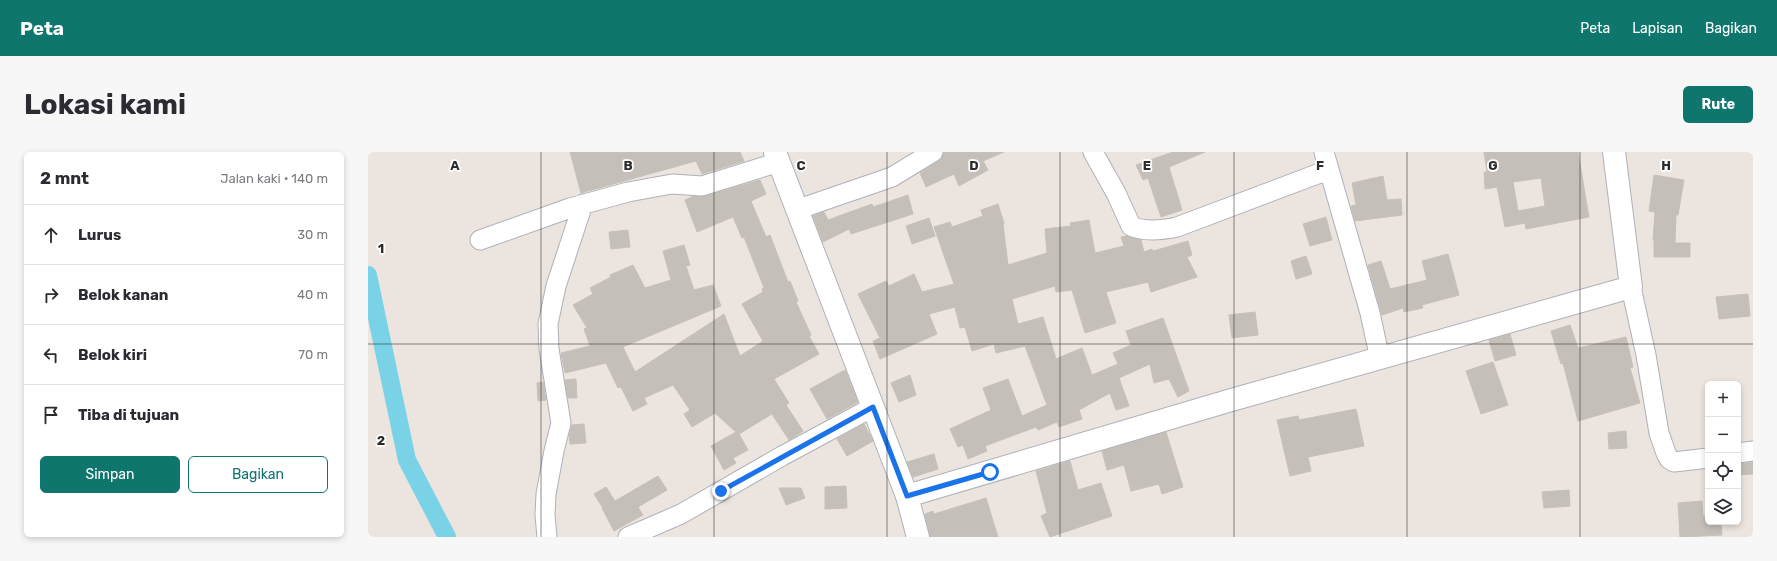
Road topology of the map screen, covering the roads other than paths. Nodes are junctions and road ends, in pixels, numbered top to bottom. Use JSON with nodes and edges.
{"nodes":[{"id":1,"x":933,"y":152,"type":"edge"},
{"id":2,"x":1093,"y":152,"type":"edge"},
{"id":3,"x":1614,"y":152,"type":"edge"},
{"id":4,"x":777,"y":157,"type":"edge"},
{"id":5,"x":1326,"y":161,"type":"edge"},
{"id":6,"x":583,"y":204,"type":"junction"},
{"id":7,"x":796,"y":210,"type":"junction"},
{"id":8,"x":480,"y":240,"type":"dead end"},
{"id":9,"x":1631,"y":287,"type":"junction"},
{"id":10,"x":1380,"y":359,"type":"junction"},
{"id":11,"x":873,"y":407,"type":"junction"},
{"id":12,"x":1753,"y":451,"type":"edge"},
{"id":13,"x":1741,"y":453,"type":"edge"},
{"id":14,"x":1705,"y":458,"type":"edge"},
{"id":15,"x":907,"y":496,"type":"junction"},
{"id":16,"x":547,"y":537,"type":"edge"},
{"id":17,"x":628,"y":537,"type":"edge"},
{"id":18,"x":918,"y":537,"type":"edge"}],
"edges":[{"from":1,"to":7,"type":"street"},
{"from":2,"to":5,"type":"street"},
{"from":3,"to":9,"type":"street"},
{"from":4,"to":6,"type":"street"},
{"from":4,"to":7,"type":"street"},
{"from":5,"to":10,"type":"street"},
{"from":6,"to":8,"type":"street"},
{"from":6,"to":16,"type":"street"},
{"from":7,"to":11,"type":"street"},
{"from":9,"to":10,"type":"street"},
{"from":9,"to":14,"type":"street"},
{"from":10,"to":15,"type":"street"},
{"from":11,"to":15,"type":"street"},
{"from":11,"to":17,"type":"street"},
{"from":12,"to":13,"type":"street"},
{"from":15,"to":18,"type":"street"}]}
